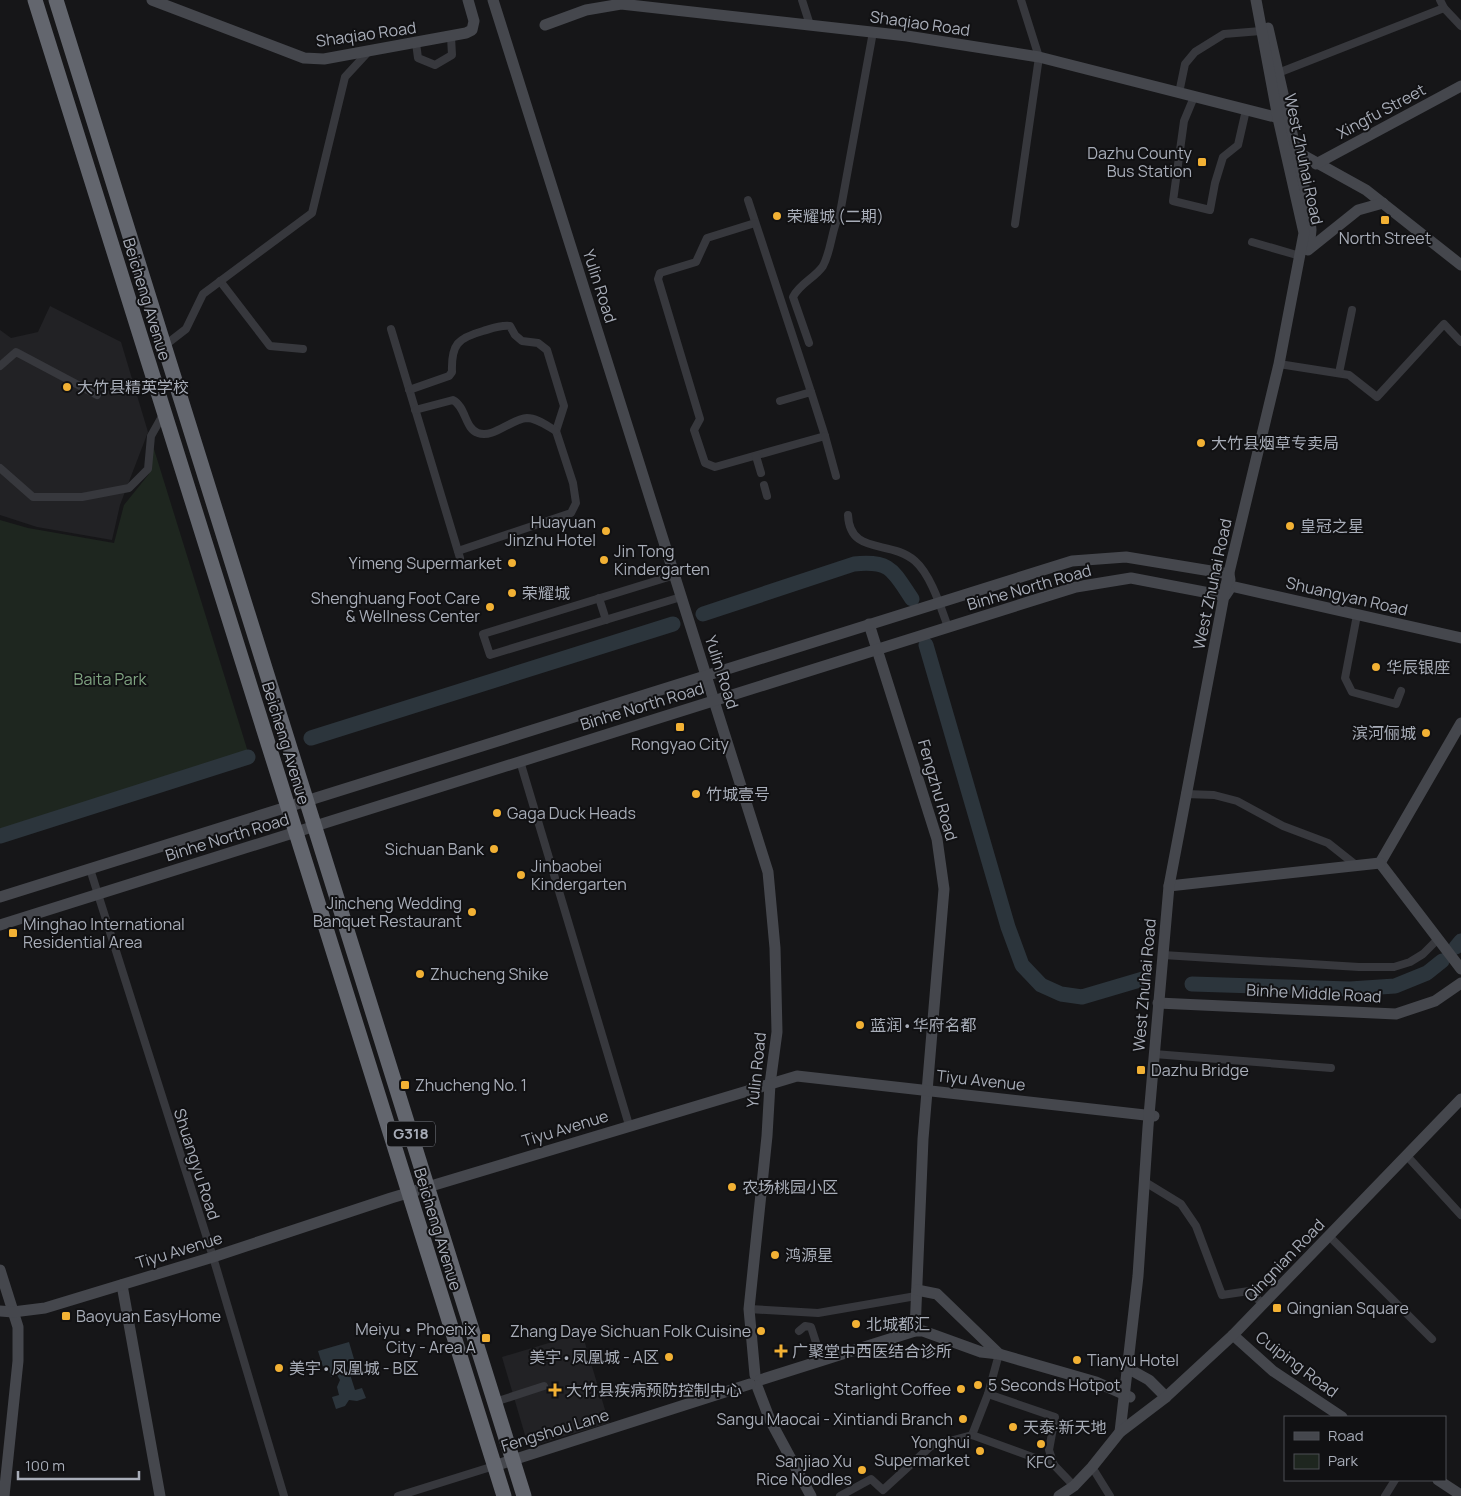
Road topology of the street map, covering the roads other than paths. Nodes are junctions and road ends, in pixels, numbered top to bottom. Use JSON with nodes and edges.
{"nodes":[{"id":1,"x":35,"y":0,"type":"edge"},
{"id":2,"x":56,"y":0,"type":"edge"},
{"id":3,"x":152,"y":0,"type":"edge"},
{"id":4,"x":468,"y":0,"type":"edge"},
{"id":5,"x":493,"y":0,"type":"edge"},
{"id":6,"x":802,"y":0,"type":"edge"},
{"id":7,"x":1021,"y":0,"type":"edge"},
{"id":8,"x":1256,"y":0,"type":"edge"},
{"id":9,"x":1264,"y":0,"type":"edge"},
{"id":10,"x":1440,"y":0,"type":"edge"},
{"id":11,"x":1444,"y":8,"type":"junction"},
{"id":12,"x":545,"y":25,"type":"dead end"},
{"id":13,"x":810,"y":25,"type":"junction"},
{"id":14,"x":1461,"y":26,"type":"edge"},
{"id":15,"x":1261,"y":31,"type":"junction"},
{"id":16,"x":873,"y":32,"type":"junction"},
{"id":17,"x":451,"y":37,"type":"junction"},
{"id":18,"x":416,"y":43,"type":"junction"},
{"id":19,"x":369,"y":51,"type":"junction"},
{"id":20,"x":1039,"y":56,"type":"junction"},
{"id":21,"x":1278,"y":73,"type":"junction"},
{"id":22,"x":1461,"y":86,"type":"edge"},
{"id":23,"x":1179,"y":93,"type":"junction"},
{"id":24,"x":1194,"y":97,"type":"junction"},
{"id":25,"x":1246,"y":110,"type":"junction"},
{"id":26,"x":1283,"y":119,"type":"junction"},
{"id":27,"x":1284,"y":144,"type":"junction"},
{"id":28,"x":1295,"y":151,"type":"junction"},
{"id":29,"x":1316,"y":164,"type":"junction"},
{"id":30,"x":748,"y":200,"type":"dead end"},
{"id":31,"x":1384,"y":203,"type":"junction"},
{"id":32,"x":755,"y":223,"type":"junction"},
{"id":33,"x":1015,"y":224,"type":"dead end"},
{"id":34,"x":1252,"y":242,"type":"dead end"},
{"id":35,"x":1304,"y":253,"type":"junction"},
{"id":36,"x":1461,"y":265,"type":"edge"},
{"id":37,"x":220,"y":281,"type":"junction"},
{"id":38,"x":1352,"y":310,"type":"dead end"},
{"id":39,"x":390,"y":329,"type":"dead end"},
{"id":40,"x":1461,"y":342,"type":"edge"},
{"id":41,"x":809,"y":343,"type":"dead end"},
{"id":42,"x":164,"y":346,"type":"junction"},
{"id":43,"x":303,"y":349,"type":"dead end"},
{"id":44,"x":1283,"y":365,"type":"junction"},
{"id":45,"x":0,"y":366,"type":"edge"},
{"id":46,"x":1340,"y":373,"type":"junction"},
{"id":47,"x":409,"y":390,"type":"junction"},
{"id":48,"x":811,"y":392,"type":"junction"},
{"id":49,"x":97,"y":395,"type":"dead end"},
{"id":50,"x":780,"y":401,"type":"dead end"},
{"id":51,"x":415,"y":410,"type":"junction"},
{"id":52,"x":164,"y":413,"type":"junction"},
{"id":53,"x":556,"y":431,"type":"junction"},
{"id":54,"x":825,"y":436,"type":"junction"},
{"id":55,"x":756,"y":456,"type":"junction"},
{"id":56,"x":0,"y":468,"type":"edge"},
{"id":57,"x":761,"y":473,"type":"dead end"},
{"id":58,"x":836,"y":476,"type":"dead end"},
{"id":59,"x":764,"y":485,"type":"dead end"},
{"id":60,"x":767,"y":496,"type":"dead end"},
{"id":61,"x":848,"y":515,"type":"dead end"},
{"id":62,"x":675,"y":575,"type":"junction"},
{"id":63,"x":1228,"y":585,"type":"junction"},
{"id":64,"x":599,"y":598,"type":"junction"},
{"id":65,"x":682,"y":598,"type":"junction"},
{"id":66,"x":938,"y":603,"type":"junction"},
{"id":67,"x":1357,"y":615,"type":"junction"},
{"id":68,"x":606,"y":620,"type":"junction"},
{"id":69,"x":870,"y":624,"type":"junction"},
{"id":70,"x":946,"y":628,"type":"junction"},
{"id":71,"x":1461,"y":638,"type":"edge"},
{"id":72,"x":878,"y":649,"type":"junction"},
{"id":73,"x":707,"y":676,"type":"junction"},
{"id":74,"x":1401,"y":691,"type":"dead end"},
{"id":75,"x":714,"y":700,"type":"junction"},
{"id":76,"x":1461,"y":722,"type":"edge"},
{"id":77,"x":520,"y":761,"type":"junction"},
{"id":78,"x":1187,"y":795,"type":"junction"},
{"id":79,"x":307,"y":802,"type":"junction"},
{"id":80,"x":288,"y":808,"type":"junction"},
{"id":81,"x":315,"y":827,"type":"junction"},
{"id":82,"x":296,"y":832,"type":"junction"},
{"id":83,"x":1380,"y":863,"type":"junction"},
{"id":84,"x":1357,"y":866,"type":"junction"},
{"id":85,"x":90,"y":869,"type":"junction"},
{"id":86,"x":1171,"y":885,"type":"junction"},
{"id":87,"x":98,"y":894,"type":"junction"},
{"id":88,"x":0,"y":897,"type":"edge"},
{"id":89,"x":0,"y":925,"type":"edge"},
{"id":90,"x":1438,"y":939,"type":"junction"},
{"id":91,"x":1166,"y":955,"type":"junction"},
{"id":92,"x":1460,"y":967,"type":"edge"},
{"id":93,"x":1461,"y":982,"type":"edge"},
{"id":94,"x":1161,"y":1003,"type":"junction"},
{"id":95,"x":1156,"y":1054,"type":"junction"},
{"id":96,"x":1331,"y":1068,"type":"dead end"},
{"id":97,"x":770,"y":1084,"type":"junction"},
{"id":98,"x":927,"y":1090,"type":"junction"},
{"id":99,"x":1461,"y":1099,"type":"edge"},
{"id":100,"x":1151,"y":1115,"type":"junction"},
{"id":101,"x":629,"y":1125,"type":"junction"},
{"id":102,"x":1407,"y":1156,"type":"junction"},
{"id":103,"x":1147,"y":1183,"type":"junction"},
{"id":104,"x":428,"y":1187,"type":"junction"},
{"id":105,"x":408,"y":1193,"type":"junction"},
{"id":106,"x":1461,"y":1215,"type":"edge"},
{"id":107,"x":1329,"y":1236,"type":"junction"},
{"id":108,"x":213,"y":1257,"type":"junction"},
{"id":109,"x":0,"y":1270,"type":"edge"},
{"id":110,"x":122,"y":1285,"type":"junction"},
{"id":111,"x":916,"y":1293,"type":"junction"},
{"id":112,"x":1263,"y":1304,"type":"junction"},
{"id":113,"x":749,"y":1309,"type":"junction"},
{"id":114,"x":0,"y":1311,"type":"edge"},
{"id":115,"x":13,"y":1312,"type":"junction"},
{"id":116,"x":818,"y":1313,"type":"junction"},
{"id":117,"x":812,"y":1327,"type":"junction"},
{"id":118,"x":799,"y":1331,"type":"dead end"},
{"id":119,"x":915,"y":1331,"type":"junction"},
{"id":120,"x":1233,"y":1335,"type":"junction"},
{"id":121,"x":1432,"y":1339,"type":"dead end"},
{"id":122,"x":999,"y":1354,"type":"junction"},
{"id":123,"x":822,"y":1361,"type":"junction"},
{"id":124,"x":1131,"y":1370,"type":"junction"},
{"id":125,"x":755,"y":1381,"type":"junction"},
{"id":126,"x":544,"y":1386,"type":"dead end"},
{"id":127,"x":988,"y":1394,"type":"junction"},
{"id":128,"x":1127,"y":1397,"type":"junction"},
{"id":129,"x":1166,"y":1397,"type":"junction"},
{"id":130,"x":495,"y":1402,"type":"junction"},
{"id":131,"x":1340,"y":1416,"type":"edge"},
{"id":132,"x":1123,"y":1430,"type":"junction"},
{"id":133,"x":972,"y":1435,"type":"junction"},
{"id":134,"x":513,"y":1460,"type":"junction"},
{"id":135,"x":1054,"y":1465,"type":"junction"},
{"id":136,"x":494,"y":1466,"type":"junction"},
{"id":137,"x":1092,"y":1468,"type":"junction"},
{"id":138,"x":1394,"y":1481,"type":"edge"},
{"id":139,"x":1440,"y":1481,"type":"edge"},
{"id":140,"x":1074,"y":1486,"type":"junction"},
{"id":141,"x":426,"y":1487,"type":"junction"},
{"id":142,"x":885,"y":1493,"type":"edge"},
{"id":143,"x":1461,"y":1494,"type":"edge"},
{"id":144,"x":4,"y":1496,"type":"edge"},
{"id":145,"x":160,"y":1496,"type":"edge"},
{"id":146,"x":284,"y":1496,"type":"edge"},
{"id":147,"x":398,"y":1496,"type":"edge"},
{"id":148,"x":429,"y":1496,"type":"edge"},
{"id":149,"x":504,"y":1496,"type":"edge"},
{"id":150,"x":524,"y":1496,"type":"edge"},
{"id":151,"x":811,"y":1496,"type":"edge"},
{"id":152,"x":840,"y":1496,"type":"edge"},
{"id":153,"x":1059,"y":1496,"type":"edge"},
{"id":154,"x":1110,"y":1496,"type":"edge"},
{"id":155,"x":1385,"y":1496,"type":"edge"}],
"edges":[{"from":1,"to":52,"type":"highway","name":"Beicheng Avenue","number":"G318"},
{"from":2,"to":42,"type":"highway","name":"Beicheng Avenue","number":"G318"},
{"from":3,"to":19,"type":"street","name":"Shaqiao Road"},
{"from":4,"to":17,"type":"street","name":"Shaqiao Road"},
{"from":5,"to":62,"type":"street","name":"Yulin Road"},
{"from":6,"to":13,"type":"street"},
{"from":7,"to":20,"type":"street"},
{"from":8,"to":15,"type":"street","name":"West Zhuhai Road"},
{"from":9,"to":21,"type":"street","name":"West Zhuhai Road"},
{"from":10,"to":11,"type":"street"},
{"from":11,"to":14,"type":"street"},
{"from":11,"to":21,"type":"street"},
{"from":12,"to":13,"type":"street","name":"Shaqiao Road"},
{"from":13,"to":16,"type":"street","name":"Shaqiao Road"},
{"from":15,"to":23,"type":"street"},
{"from":15,"to":26,"type":"street","name":"West Zhuhai Road"},
{"from":16,"to":20,"type":"street","name":"Shaqiao Road"},
{"from":16,"to":41,"type":"street"},
{"from":17,"to":18,"type":"street","name":"Shaqiao Road"},
{"from":17,"to":18,"type":"street"},
{"from":18,"to":19,"type":"street","name":"Shaqiao Road"},
{"from":19,"to":37,"type":"street"},
{"from":20,"to":23,"type":"street","name":"Shaqiao Road"},
{"from":20,"to":33,"type":"street"},
{"from":21,"to":26,"type":"street","name":"West Zhuhai Road"},
{"from":22,"to":29,"type":"street","name":"Xingfu Street"},
{"from":23,"to":24,"type":"street","name":"Shaqiao Road"},
{"from":24,"to":25,"type":"street","name":"Shaqiao Road"},
{"from":24,"to":25,"type":"street"},
{"from":25,"to":26,"type":"street","name":"Shaqiao Road"},
{"from":26,"to":27,"type":"street","name":"West Zhuhai Road"},
{"from":26,"to":28,"type":"street","name":"West Zhuhai Road"},
{"from":27,"to":28,"type":"street"},
{"from":27,"to":35,"type":"street","name":"West Zhuhai Road"},
{"from":28,"to":29,"type":"street"},
{"from":28,"to":35,"type":"street","name":"West Zhuhai Road"},
{"from":29,"to":31,"type":"street"},
{"from":30,"to":32,"type":"street"},
{"from":31,"to":35,"type":"street","name":"West Zhuhai Road"},
{"from":31,"to":36,"type":"street"},
{"from":32,"to":48,"type":"street"},
{"from":32,"to":55,"type":"street"},
{"from":34,"to":35,"type":"street"},
{"from":35,"to":44,"type":"street","name":"West Zhuhai Road"},
{"from":37,"to":42,"type":"street"},
{"from":37,"to":43,"type":"street"},
{"from":38,"to":46,"type":"street"},
{"from":39,"to":47,"type":"street"},
{"from":40,"to":46,"type":"street"},
{"from":42,"to":79,"type":"highway","name":"Beicheng Avenue","number":"G318"},
{"from":44,"to":46,"type":"street"},
{"from":44,"to":63,"type":"street","name":"West Zhuhai Road"},
{"from":45,"to":49,"type":"street"},
{"from":47,"to":51,"type":"street"},
{"from":47,"to":53,"type":"street"},
{"from":48,"to":50,"type":"street"},
{"from":48,"to":54,"type":"street"},
{"from":51,"to":53,"type":"street"},
{"from":51,"to":53,"type":"street"},
{"from":52,"to":56,"type":"street"},
{"from":52,"to":80,"type":"highway","name":"Beicheng Avenue","number":"G318"},
{"from":54,"to":55,"type":"street"},
{"from":54,"to":58,"type":"street"},
{"from":55,"to":57,"type":"street"},
{"from":59,"to":60,"type":"street"},
{"from":61,"to":66,"type":"street"},
{"from":62,"to":64,"type":"street"},
{"from":62,"to":65,"type":"street","name":"Yulin Road"},
{"from":63,"to":66,"type":"street","name":"Binhe North Road"},
{"from":63,"to":67,"type":"street","name":"Shuangyan Road"},
{"from":63,"to":70,"type":"street","name":"Binhe North Road"},
{"from":63,"to":78,"type":"street","name":"West Zhuhai Road"},
{"from":64,"to":68,"type":"street"},
{"from":64,"to":68,"type":"street"},
{"from":65,"to":68,"type":"street"},
{"from":65,"to":73,"type":"street","name":"Yulin Road"},
{"from":66,"to":69,"type":"street","name":"Binhe North Road"},
{"from":66,"to":70,"type":"street"},
{"from":67,"to":71,"type":"street","name":"Shuangyan Road"},
{"from":67,"to":74,"type":"street"},
{"from":69,"to":72,"type":"street","name":"Fengzhu Road"},
{"from":69,"to":73,"type":"street","name":"Binhe North Road"},
{"from":70,"to":72,"type":"street","name":"Binhe North Road"},
{"from":72,"to":75,"type":"street","name":"Binhe North Road"},
{"from":72,"to":98,"type":"street","name":"Fengzhu Road"},
{"from":73,"to":75,"type":"street","name":"Yulin Road"},
{"from":73,"to":79,"type":"street","name":"Binhe North Road"},
{"from":75,"to":77,"type":"street","name":"Binhe North Road"},
{"from":75,"to":97,"type":"street","name":"Yulin Road"},
{"from":76,"to":83,"type":"street"},
{"from":77,"to":81,"type":"street","name":"Binhe North Road"},
{"from":77,"to":101,"type":"street"},
{"from":78,"to":84,"type":"street"},
{"from":78,"to":86,"type":"street","name":"West Zhuhai Road"},
{"from":79,"to":80,"type":"street","name":"Binhe North Road"},
{"from":79,"to":81,"type":"highway","name":"Beicheng Avenue","number":"G318"},
{"from":80,"to":82,"type":"highway","name":"Beicheng Avenue","number":"G318"},
{"from":80,"to":85,"type":"street","name":"Binhe North Road"},
{"from":81,"to":82,"type":"street","name":"Binhe North Road"},
{"from":81,"to":104,"type":"highway","name":"Beicheng Avenue","number":"G318"},
{"from":82,"to":87,"type":"street","name":"Binhe North Road"},
{"from":82,"to":105,"type":"highway","name":"Beicheng Avenue","number":"G318"},
{"from":83,"to":84,"type":"street"},
{"from":83,"to":90,"type":"street"},
{"from":84,"to":86,"type":"street"},
{"from":85,"to":87,"type":"street","name":"Shuangyu Road"},
{"from":85,"to":88,"type":"street","name":"Binhe North Road"},
{"from":86,"to":91,"type":"street","name":"West Zhuhai Road"},
{"from":87,"to":89,"type":"street","name":"Binhe North Road"},
{"from":87,"to":108,"type":"street","name":"Shuangyu Road"},
{"from":90,"to":91,"type":"street","name":"Binhe Middle Road"},
{"from":90,"to":92,"type":"street"},
{"from":91,"to":94,"type":"street","name":"West Zhuhai Road"},
{"from":93,"to":94,"type":"street","name":"Binhe Middle Road"},
{"from":94,"to":95,"type":"street","name":"West Zhuhai Road"},
{"from":95,"to":96,"type":"street"},
{"from":95,"to":100,"type":"street","name":"West Zhuhai Road"},
{"from":97,"to":98,"type":"street","name":"Tiyu Avenue"},
{"from":97,"to":101,"type":"street","name":"Tiyu Avenue"},
{"from":97,"to":113,"type":"street","name":"Yulin Road"},
{"from":98,"to":100,"type":"street","name":"Tiyu Avenue"},
{"from":98,"to":111,"type":"street","name":"Fengzhu Road"},
{"from":99,"to":102,"type":"street","name":"Qingnian Road"},
{"from":100,"to":103,"type":"street","name":"West Zhuhai Road"},
{"from":101,"to":104,"type":"street","name":"Tiyu Avenue"},
{"from":102,"to":106,"type":"street"},
{"from":102,"to":107,"type":"street","name":"Qingnian Road"},
{"from":103,"to":112,"type":"street"},
{"from":103,"to":124,"type":"street","name":"West Zhuhai Road"},
{"from":104,"to":105,"type":"street","name":"Tiyu Avenue"},
{"from":104,"to":130,"type":"highway","name":"Beicheng Avenue","number":"G318"},
{"from":105,"to":108,"type":"street","name":"Tiyu Avenue"},
{"from":105,"to":136,"type":"highway","name":"Beicheng Avenue","number":"G318"},
{"from":107,"to":112,"type":"street","name":"Qingnian Road"},
{"from":107,"to":121,"type":"street"},
{"from":108,"to":110,"type":"street","name":"Tiyu Avenue"},
{"from":108,"to":146,"type":"street","name":"Shuangyu Road"},
{"from":109,"to":115,"type":"street"},
{"from":110,"to":115,"type":"street","name":"Tiyu Avenue"},
{"from":110,"to":145,"type":"street"},
{"from":111,"to":116,"type":"street"},
{"from":111,"to":119,"type":"street","name":"Fengzhu Road"},
{"from":111,"to":122,"type":"street"},
{"from":112,"to":120,"type":"street","name":"Qingnian Road"},
{"from":113,"to":116,"type":"street"},
{"from":113,"to":125,"type":"street","name":"Yulin Road"},
{"from":114,"to":115,"type":"street","name":"Tiyu Avenue"},
{"from":115,"to":144,"type":"street"},
{"from":116,"to":117,"type":"street"},
{"from":117,"to":118,"type":"street"},
{"from":117,"to":123,"type":"street"},
{"from":119,"to":122,"type":"street"},
{"from":119,"to":123,"type":"street","name":"Fengshou Lane"},
{"from":120,"to":129,"type":"street","name":"Qingnian Road"},
{"from":120,"to":131,"type":"street","name":"Cuiping Road"},
{"from":122,"to":127,"type":"street"},
{"from":122,"to":128,"type":"street"},
{"from":123,"to":125,"type":"street","name":"Fengshou Lane"},
{"from":124,"to":128,"type":"street","name":"West Zhuhai Road"},
{"from":124,"to":129,"type":"street"},
{"from":125,"to":134,"type":"street","name":"Fengshou Lane"},
{"from":125,"to":151,"type":"street","name":"Yulin Road"},
{"from":126,"to":130,"type":"street"},
{"from":127,"to":133,"type":"street"},
{"from":127,"to":135,"type":"street"},
{"from":128,"to":132,"type":"street","name":"West Zhuhai Road"},
{"from":129,"to":132,"type":"street","name":"Qingnian Road"},
{"from":130,"to":134,"type":"highway","name":"Beicheng Avenue","number":"G318"},
{"from":132,"to":137,"type":"street"},
{"from":133,"to":135,"type":"street"},
{"from":133,"to":142,"type":"street"},
{"from":134,"to":136,"type":"street","name":"Fengshou Lane"},
{"from":134,"to":150,"type":"highway","name":"Beicheng Avenue","number":"G318"},
{"from":135,"to":140,"type":"street"},
{"from":136,"to":141,"type":"street","name":"Fengshou Lane"},
{"from":136,"to":149,"type":"highway","name":"Beicheng Avenue","number":"G318"},
{"from":137,"to":140,"type":"street"},
{"from":137,"to":154,"type":"street"},
{"from":138,"to":155,"type":"street"},
{"from":139,"to":143,"type":"street"},
{"from":140,"to":153,"type":"street"},
{"from":141,"to":147,"type":"street","name":"Fengshou Lane"},
{"from":141,"to":148,"type":"street"},
{"from":142,"to":152,"type":"street"}]}
